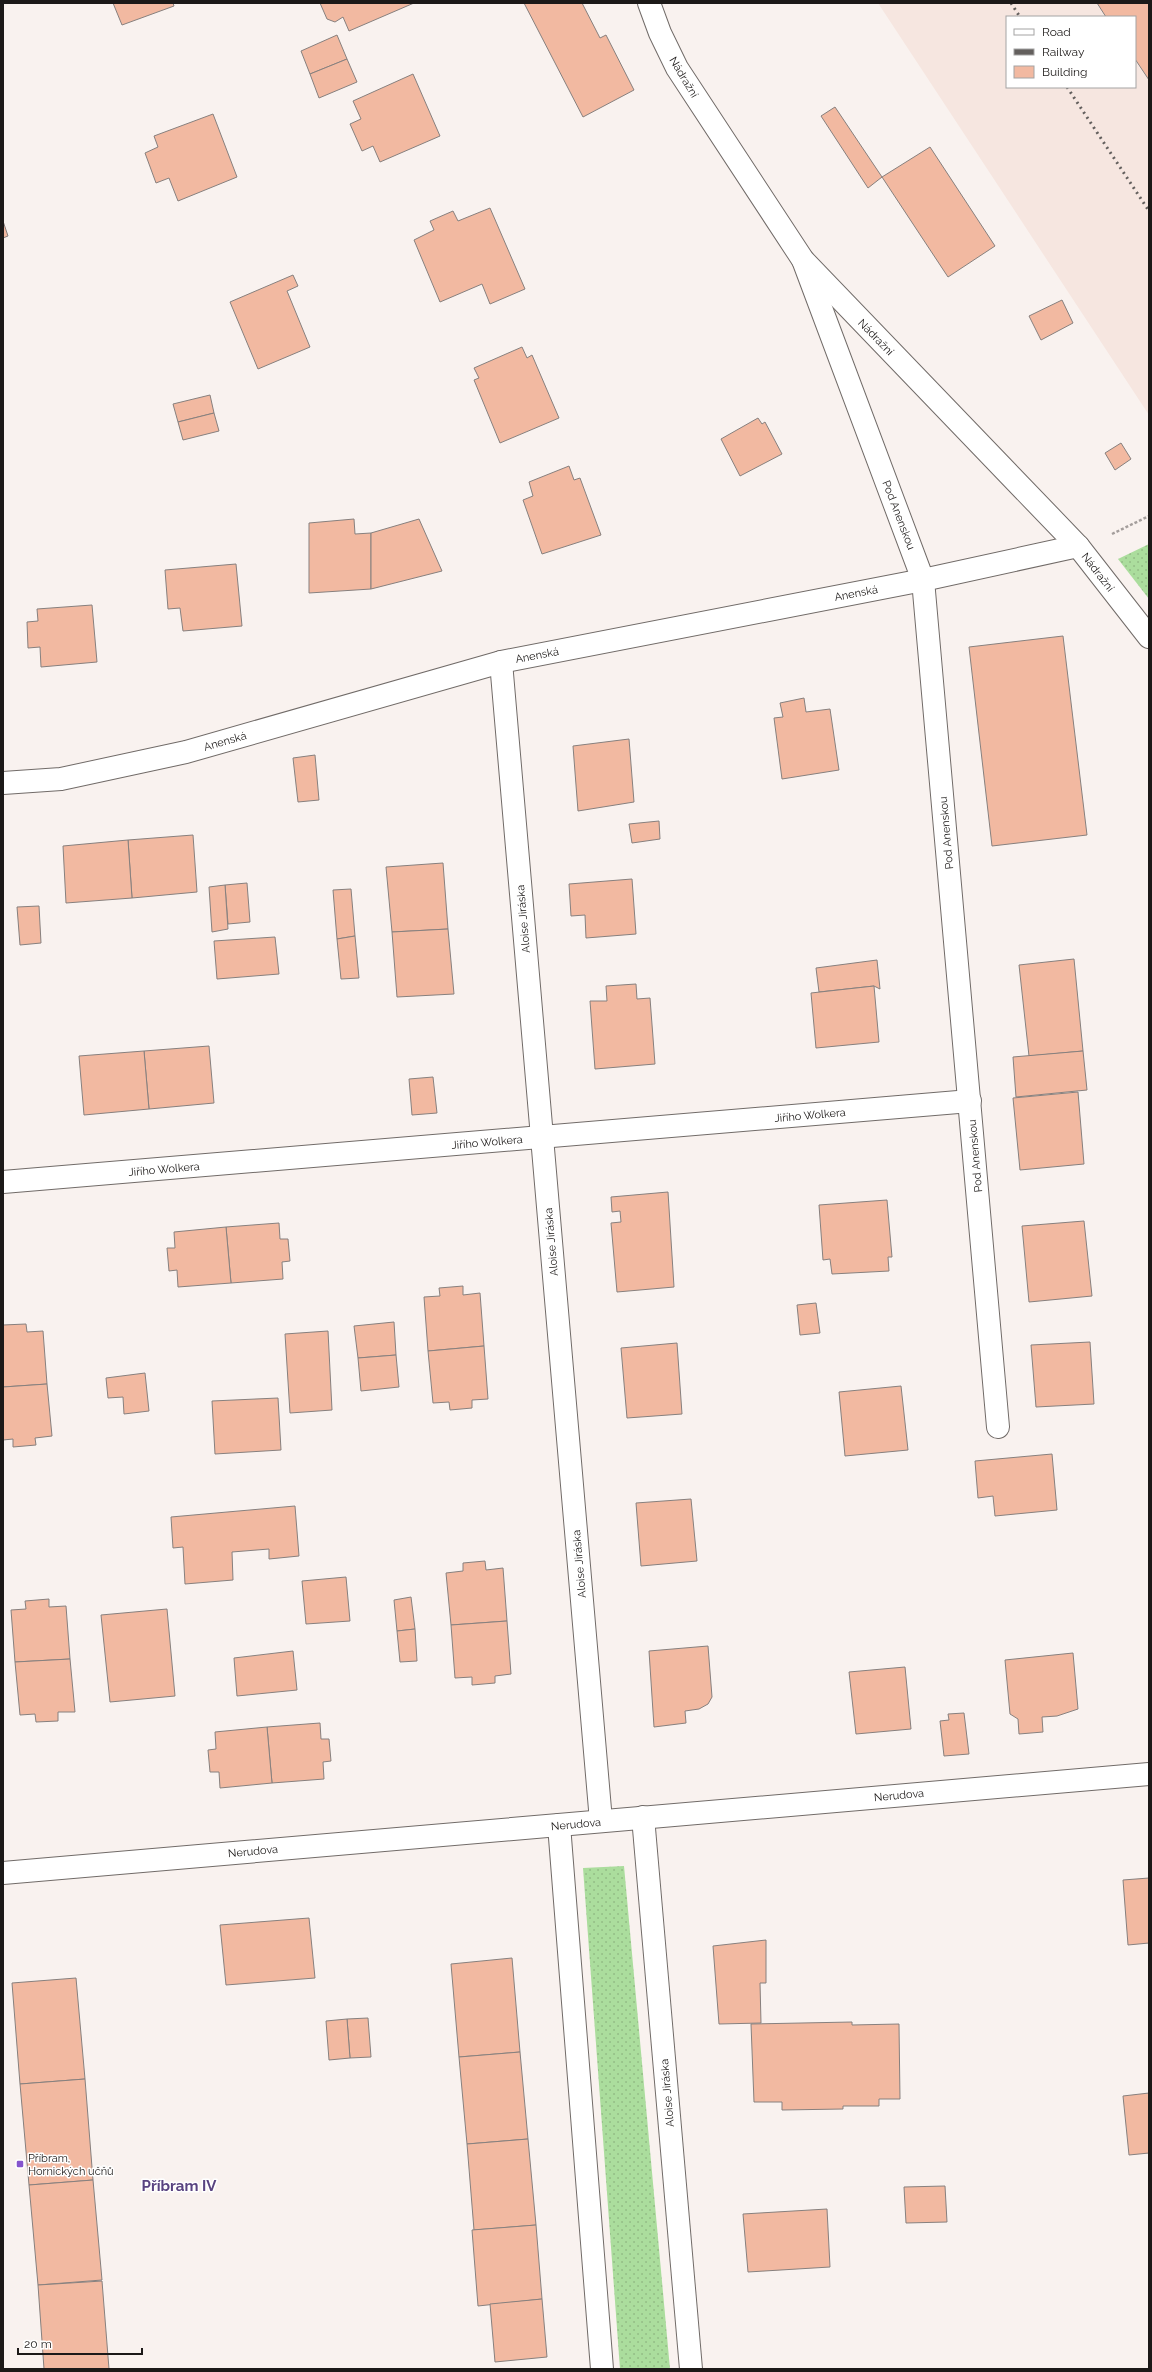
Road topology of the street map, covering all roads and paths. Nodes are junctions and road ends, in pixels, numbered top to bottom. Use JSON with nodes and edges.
{"nodes":[{"id":1,"x":649,"y":3,"type":"edge"},
{"id":2,"x":803,"y":260,"type":"junction"},
{"id":3,"x":1149,"y":516,"type":"edge"},
{"id":4,"x":1123,"y":530,"type":"dead end"},
{"id":5,"x":1078,"y":546,"type":"junction"},
{"id":6,"x":923,"y":580,"type":"junction"},
{"id":7,"x":1149,"y":637,"type":"edge"},
{"id":8,"x":501,"y":662,"type":"junction"},
{"id":9,"x":3,"y":783,"type":"edge"},
{"id":10,"x":970,"y":1101,"type":"junction"},
{"id":11,"x":542,"y":1138,"type":"junction"},
{"id":12,"x":3,"y":1182,"type":"edge"},
{"id":13,"x":998,"y":1427,"type":"dead end"},
{"id":14,"x":1149,"y":1774,"type":"edge"},
{"id":15,"x":643,"y":1817,"type":"junction"},
{"id":16,"x":601,"y":1822,"type":"junction"},
{"id":17,"x":559,"y":1825,"type":"junction"},
{"id":18,"x":3,"y":1873,"type":"edge"},
{"id":19,"x":602,"y":2369,"type":"edge"},
{"id":20,"x":691,"y":2369,"type":"edge"}],
"edges":[{"from":1,"to":2,"type":"street","name":"Nádražní"},
{"from":2,"to":5,"type":"street","name":"Nádražní"},
{"from":2,"to":6,"type":"street","name":"Pod Anenskou"},
{"from":3,"to":4,"type":"path"},
{"from":5,"to":6,"type":"street","name":"Anenská"},
{"from":5,"to":7,"type":"street","name":"Nádražní"},
{"from":6,"to":8,"type":"street","name":"Anenská"},
{"from":6,"to":10,"type":"street","name":"Pod Anenskou"},
{"from":8,"to":9,"type":"street","name":"Anenská"},
{"from":8,"to":11,"type":"street","name":"Aloise Jiráska"},
{"from":10,"to":11,"type":"street","name":"Jiřího Wolkera"},
{"from":10,"to":13,"type":"street","name":"Pod Anenskou"},
{"from":11,"to":12,"type":"street","name":"Jiřího Wolkera"},
{"from":11,"to":16,"type":"street","name":"Aloise Jiráska"},
{"from":14,"to":15,"type":"street","name":"Nerudova"},
{"from":15,"to":16,"type":"street","name":"Nerudova"},
{"from":15,"to":20,"type":"street","name":"Aloise Jiráska"},
{"from":16,"to":17,"type":"street","name":"Nerudova"},
{"from":17,"to":18,"type":"street","name":"Nerudova"},
{"from":17,"to":19,"type":"street"}]}
